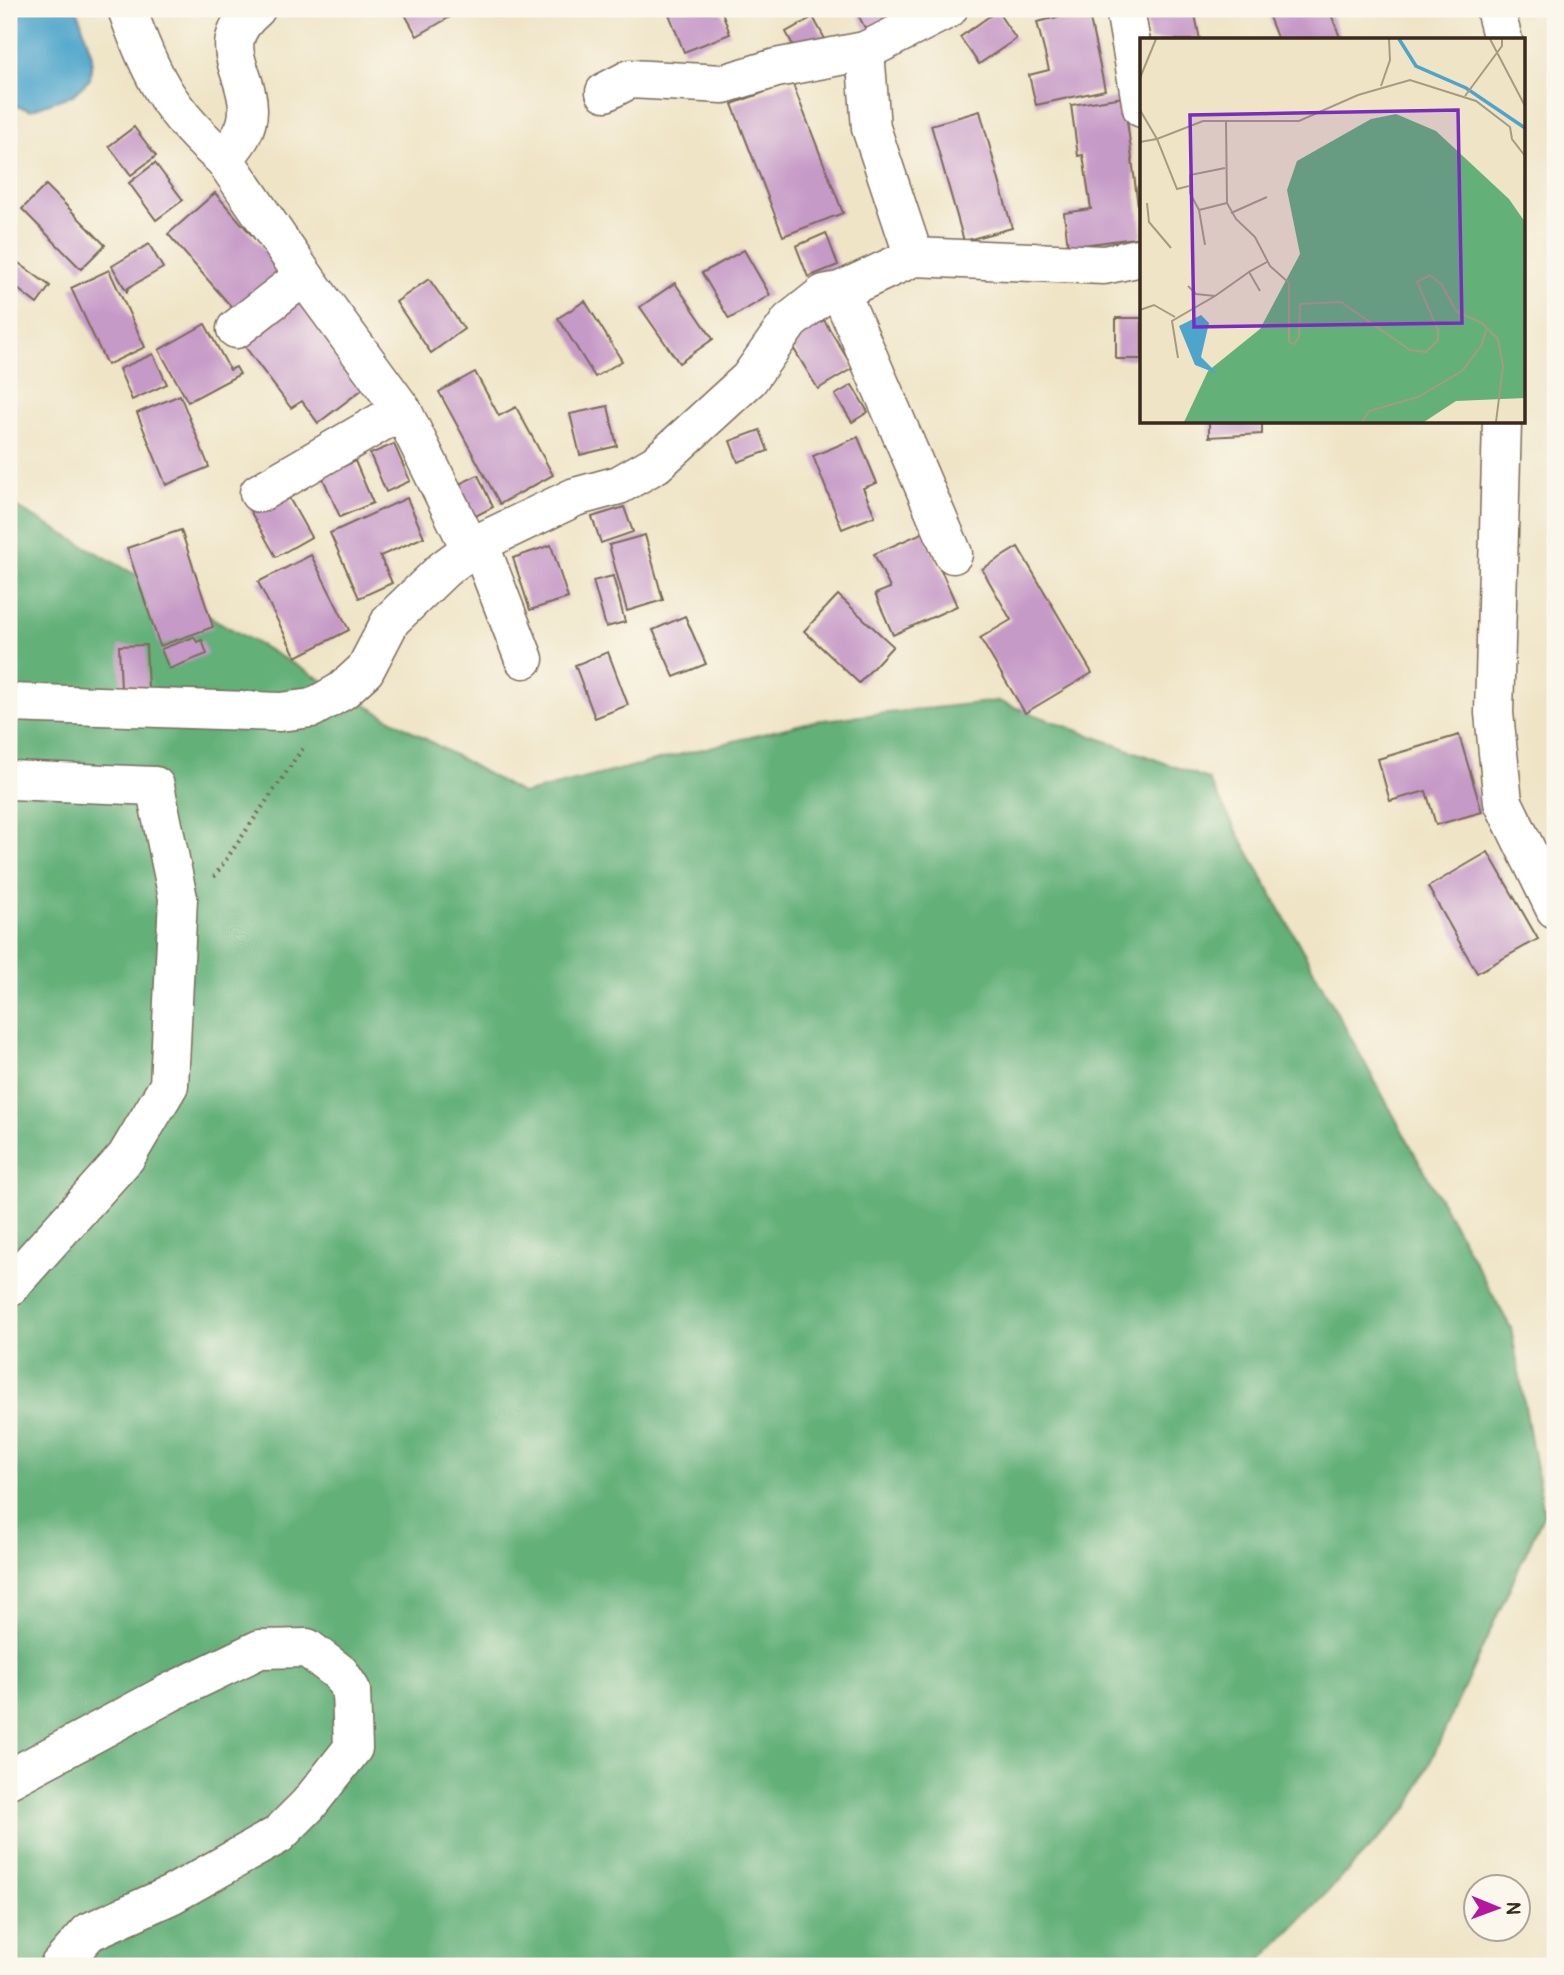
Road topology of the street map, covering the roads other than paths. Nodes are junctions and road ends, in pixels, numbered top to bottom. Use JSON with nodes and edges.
{"nodes":[{"id":1,"x":127,"y":9,"type":"edge"},
{"id":2,"x":256,"y":9,"type":"edge"},
{"id":3,"x":948,"y":9,"type":"edge"},
{"id":4,"x":1125,"y":9,"type":"edge"},
{"id":5,"x":1494,"y":9,"type":"edge"},
{"id":6,"x":1502,"y":38,"type":"edge"},
{"id":7,"x":865,"y":51,"type":"junction"},
{"id":8,"x":605,"y":92,"type":"dead end"},
{"id":9,"x":1140,"y":96,"type":"edge"},
{"id":10,"x":224,"y":159,"type":"junction"},
{"id":11,"x":914,"y":257,"type":"junction"},
{"id":12,"x":1140,"y":257,"type":"edge"},
{"id":13,"x":304,"y":276,"type":"junction"},
{"id":14,"x":840,"y":290,"type":"junction"},
{"id":15,"x":236,"y":329,"type":"dead end"},
{"id":16,"x":402,"y":410,"type":"junction"},
{"id":17,"x":1502,"y":424,"type":"edge"},
{"id":18,"x":259,"y":493,"type":"dead end"},
{"id":19,"x":475,"y":546,"type":"junction"},
{"id":20,"x":953,"y":554,"type":"dead end"},
{"id":21,"x":524,"y":659,"type":"dead end"},
{"id":22,"x":9,"y":704,"type":"edge"},
{"id":23,"x":9,"y":779,"type":"edge"},
{"id":24,"x":1555,"y":909,"type":"edge"},
{"id":25,"x":9,"y":1287,"type":"edge"},
{"id":26,"x":9,"y":1779,"type":"edge"},
{"id":27,"x":59,"y":1966,"type":"edge"}],
"edges":[{"from":1,"to":10,"type":"street"},
{"from":2,"to":10,"type":"street"},
{"from":3,"to":7,"type":"street"},
{"from":4,"to":9,"type":"street"},
{"from":5,"to":6,"type":"street"},
{"from":7,"to":8,"type":"street"},
{"from":7,"to":11,"type":"street"},
{"from":10,"to":13,"type":"street"},
{"from":11,"to":12,"type":"street"},
{"from":11,"to":14,"type":"street"},
{"from":13,"to":15,"type":"street"},
{"from":13,"to":16,"type":"street"},
{"from":14,"to":19,"type":"street"},
{"from":14,"to":20,"type":"street"},
{"from":16,"to":18,"type":"street"},
{"from":16,"to":19,"type":"street"},
{"from":17,"to":24,"type":"street"},
{"from":19,"to":21,"type":"street"},
{"from":19,"to":22,"type":"street"},
{"from":23,"to":25,"type":"street"},
{"from":26,"to":27,"type":"street"}]}
